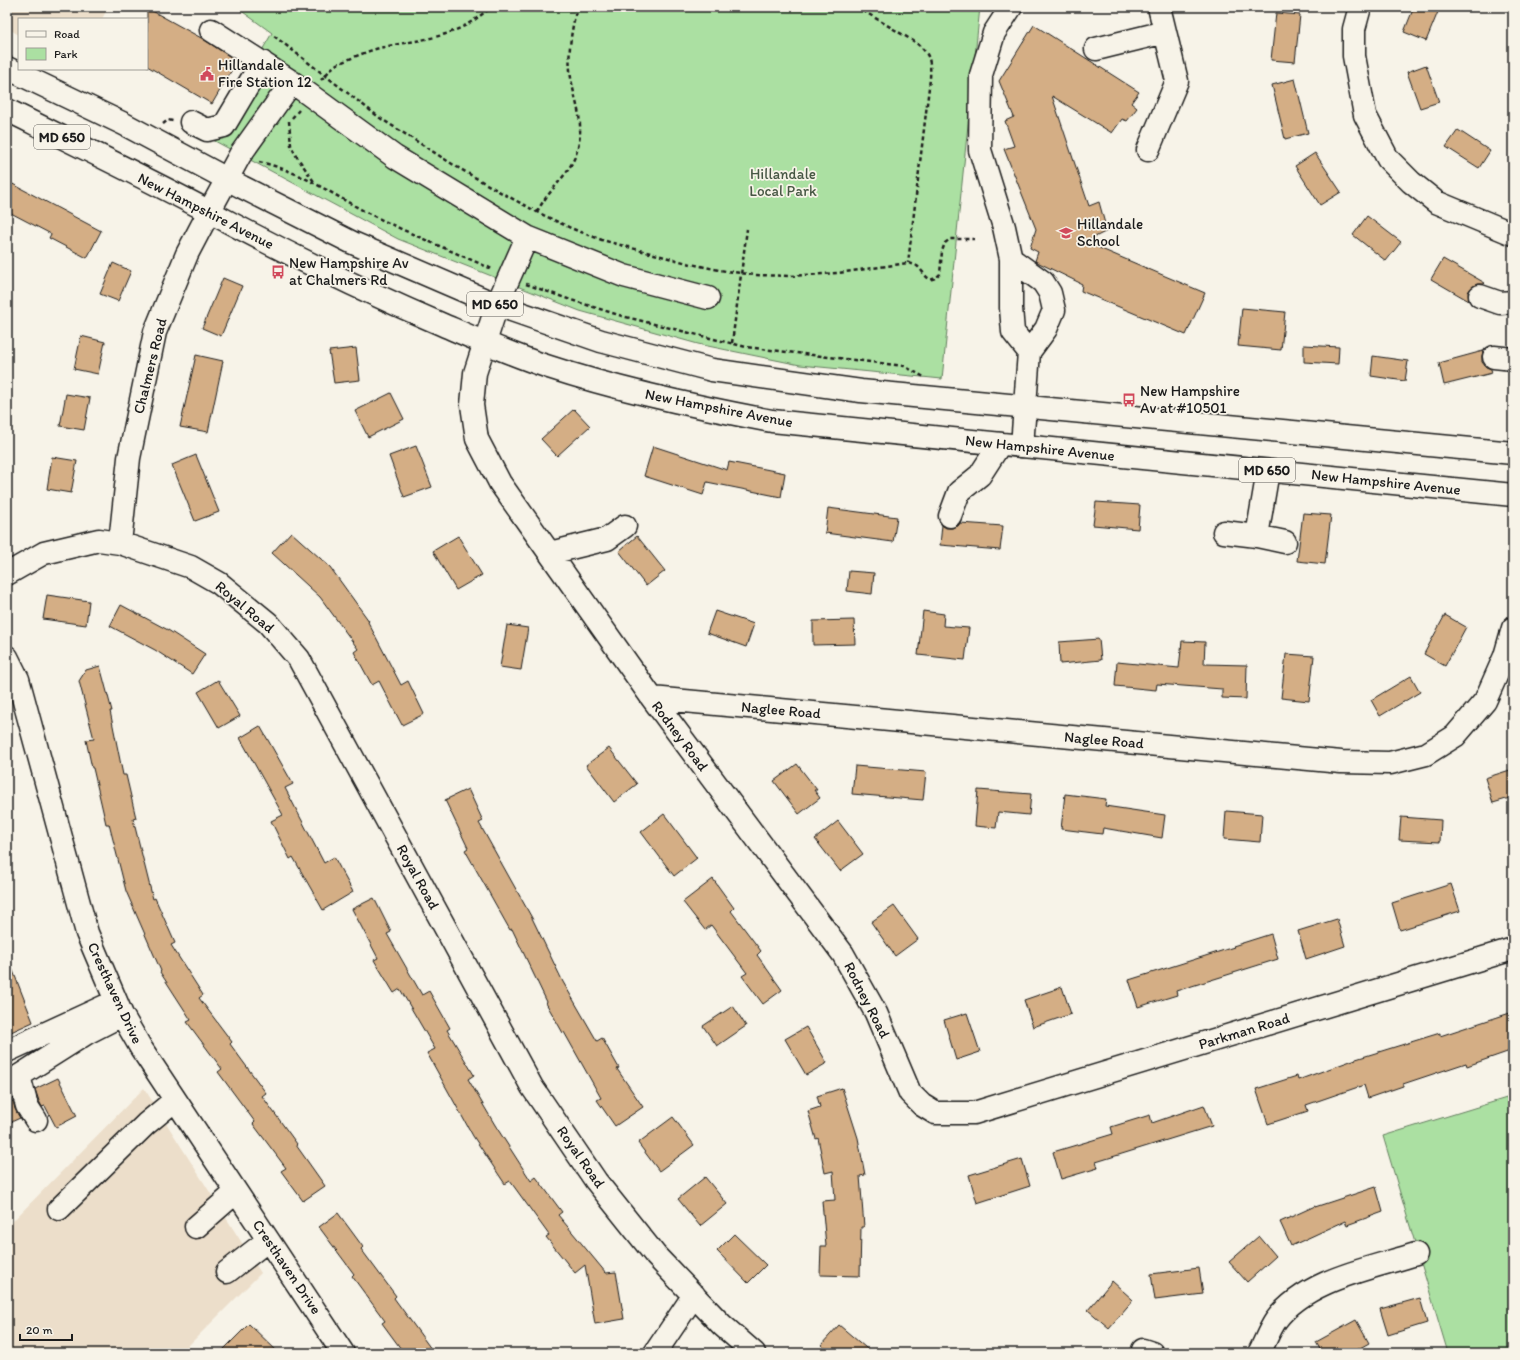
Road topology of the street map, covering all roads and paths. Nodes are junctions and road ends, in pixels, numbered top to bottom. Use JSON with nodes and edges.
{"nodes":[{"id":1,"x":491,"y":7,"type":"edge"},
{"id":2,"x":577,"y":7,"type":"edge"},
{"id":3,"x":857,"y":7,"type":"edge"},
{"id":4,"x":1011,"y":7,"type":"edge"},
{"id":5,"x":1159,"y":7,"type":"edge"},
{"id":6,"x":1360,"y":7,"type":"edge"},
{"id":7,"x":211,"y":30,"type":"dead end"},
{"id":8,"x":1165,"y":32,"type":"junction"},
{"id":9,"x":274,"y":36,"type":"dead end"},
{"id":10,"x":1096,"y":49,"type":"dead end"},
{"id":11,"x":262,"y":62,"type":"junction"},
{"id":12,"x":7,"y":68,"type":"edge"},
{"id":13,"x":325,"y":75,"type":"junction"},
{"id":14,"x":292,"y":82,"type":"junction"},
{"id":15,"x":310,"y":96,"type":"junction"},
{"id":16,"x":7,"y":110,"type":"edge"},
{"id":17,"x":289,"y":121,"type":"junction"},
{"id":18,"x":185,"y":124,"type":"joint"},
{"id":19,"x":161,"y":125,"type":"dead end"},
{"id":20,"x":285,"y":126,"type":"dead end"},
{"id":21,"x":1148,"y":150,"type":"dead end"},
{"id":22,"x":263,"y":155,"type":"dead end"},
{"id":23,"x":250,"y":158,"type":"junction"},
{"id":24,"x":228,"y":179,"type":"junction"},
{"id":25,"x":316,"y":183,"type":"junction"},
{"id":26,"x":209,"y":212,"type":"junction"},
{"id":27,"x":537,"y":212,"type":"junction"},
{"id":28,"x":747,"y":230,"type":"dead end"},
{"id":29,"x":1513,"y":234,"type":"edge"},
{"id":30,"x":527,"y":237,"type":"junction"},
{"id":31,"x":974,"y":239,"type":"dead end"},
{"id":32,"x":1011,"y":259,"type":"junction"},
{"id":33,"x":908,"y":263,"type":"junction"},
{"id":34,"x":497,"y":271,"type":"dead end"},
{"id":35,"x":741,"y":273,"type":"junction"},
{"id":36,"x":1480,"y":296,"type":"dead end"},
{"id":37,"x":708,"y":298,"type":"dead end"},
{"id":38,"x":1513,"y":302,"type":"edge"},
{"id":39,"x":497,"y":305,"type":"junction"},
{"id":40,"x":484,"y":343,"type":"junction"},
{"id":41,"x":732,"y":343,"type":"dead end"},
{"id":42,"x":1029,"y":352,"type":"junction"},
{"id":43,"x":1024,"y":407,"type":"junction"},
{"id":44,"x":1000,"y":444,"type":"junction"},
{"id":45,"x":1022,"y":446,"type":"junction"},
{"id":46,"x":1513,"y":453,"type":"edge"},
{"id":47,"x":1268,"y":470,"type":"junction"},
{"id":48,"x":1513,"y":495,"type":"edge"},
{"id":49,"x":950,"y":516,"type":"dead end"},
{"id":50,"x":626,"y":526,"type":"dead end"},
{"id":51,"x":1224,"y":532,"type":"dead end"},
{"id":52,"x":1257,"y":536,"type":"junction"},
{"id":53,"x":120,"y":542,"type":"junction"},
{"id":54,"x":1285,"y":542,"type":"dead end"},
{"id":55,"x":550,"y":553,"type":"junction"},
{"id":56,"x":7,"y":574,"type":"edge"},
{"id":57,"x":1513,"y":628,"type":"edge"},
{"id":58,"x":7,"y":656,"type":"edge"},
{"id":59,"x":652,"y":698,"type":"junction"},
{"id":60,"x":1513,"y":949,"type":"edge"},
{"id":61,"x":119,"y":1008,"type":"junction"},
{"id":62,"x":7,"y":1052,"type":"edge"},
{"id":63,"x":175,"y":1100,"type":"junction"},
{"id":64,"x":974,"y":1113,"type":"joint"},
{"id":65,"x":36,"y":1120,"type":"dead end"},
{"id":66,"x":236,"y":1192,"type":"junction"},
{"id":67,"x":59,"y":1209,"type":"dead end"},
{"id":68,"x":196,"y":1227,"type":"dead end"},
{"id":69,"x":268,"y":1240,"type":"junction"},
{"id":70,"x":1416,"y":1254,"type":"dead end"},
{"id":71,"x":227,"y":1272,"type":"dead end"},
{"id":72,"x":694,"y":1295,"type":"junction"},
{"id":73,"x":343,"y":1353,"type":"edge"},
{"id":74,"x":654,"y":1353,"type":"edge"},
{"id":75,"x":754,"y":1353,"type":"edge"},
{"id":76,"x":1259,"y":1353,"type":"edge"}],
"edges":[{"from":1,"to":13,"type":"path"},
{"from":2,"to":27,"type":"path"},
{"from":3,"to":33,"type":"path"},
{"from":4,"to":32,"type":"street"},
{"from":5,"to":8,"type":"street"},
{"from":6,"to":29,"type":"street"},
{"from":7,"to":11,"type":"street"},
{"from":8,"to":10,"type":"street"},
{"from":8,"to":21,"type":"street"},
{"from":9,"to":13,"type":"path"},
{"from":11,"to":14,"type":"street"},
{"from":11,"to":18,"type":"street"},
{"from":12,"to":24,"type":"street","number":"MD 650"},
{"from":13,"to":15,"type":"path"},
{"from":13,"to":27,"type":"path"},
{"from":14,"to":15,"type":"street"},
{"from":14,"to":23,"type":"street","name":"Chalmers Road"},
{"from":15,"to":17,"type":"path"},
{"from":15,"to":30,"type":"street"},
{"from":16,"to":26,"type":"street","name":"New Hampshire Avenue","number":"MD 650"},
{"from":17,"to":20,"type":"path"},
{"from":17,"to":25,"type":"path"},
{"from":18,"to":19,"type":"path"},
{"from":22,"to":23,"type":"path"},
{"from":23,"to":24,"type":"street","name":"Chalmers Road"},
{"from":23,"to":25,"type":"path"},
{"from":24,"to":26,"type":"street","name":"Chalmers Road"},
{"from":24,"to":39,"type":"street","number":"MD 650"},
{"from":25,"to":34,"type":"path"},
{"from":26,"to":40,"type":"street","name":"New Hampshire Avenue","number":"MD 650"},
{"from":26,"to":53,"type":"street","name":"Chalmers Road"},
{"from":27,"to":35,"type":"path"},
{"from":28,"to":35,"type":"path"},
{"from":30,"to":37,"type":"street"},
{"from":30,"to":39,"type":"street","name":"Rodney Road"},
{"from":31,"to":33,"type":"path"},
{"from":32,"to":42,"type":"street"},
{"from":32,"to":42,"type":"street"},
{"from":33,"to":35,"type":"path"},
{"from":35,"to":41,"type":"path"},
{"from":36,"to":38,"type":"street"},
{"from":39,"to":40,"type":"street","name":"Rodney Road"},
{"from":39,"to":43,"type":"street","number":"MD 650"},
{"from":40,"to":44,"type":"street","name":"New Hampshire Avenue","number":"MD 650"},
{"from":40,"to":55,"type":"street","name":"Rodney Road"},
{"from":42,"to":43,"type":"street"},
{"from":43,"to":45,"type":"street"},
{"from":43,"to":46,"type":"street","number":"MD 650"},
{"from":44,"to":45,"type":"street","name":"New Hampshire Avenue","number":"MD 650"},
{"from":44,"to":49,"type":"street"},
{"from":45,"to":47,"type":"street","name":"New Hampshire Avenue","number":"MD 650"},
{"from":47,"to":48,"type":"street","name":"New Hampshire Avenue","number":"MD 650"},
{"from":47,"to":52,"type":"street"},
{"from":50,"to":55,"type":"street"},
{"from":51,"to":52,"type":"street"},
{"from":52,"to":54,"type":"street"},
{"from":53,"to":56,"type":"street","name":"Royal Road"},
{"from":53,"to":72,"type":"street","name":"Royal Road"},
{"from":55,"to":59,"type":"street","name":"Rodney Road"},
{"from":57,"to":59,"type":"street","name":"Naglee Road"},
{"from":58,"to":61,"type":"street","name":"Cresthaven Drive"},
{"from":59,"to":64,"type":"street","name":"Rodney Road"},
{"from":60,"to":64,"type":"street","name":"Parkman Road"},
{"from":61,"to":62,"type":"street"},
{"from":61,"to":63,"type":"street","name":"Cresthaven Drive"},
{"from":61,"to":65,"type":"street"},
{"from":63,"to":66,"type":"street","name":"Cresthaven Drive"},
{"from":63,"to":67,"type":"street"},
{"from":66,"to":68,"type":"street"},
{"from":66,"to":69,"type":"street","name":"Cresthaven Drive"},
{"from":69,"to":71,"type":"street"},
{"from":69,"to":73,"type":"street","name":"Cresthaven Drive"},
{"from":70,"to":76,"type":"street"},
{"from":72,"to":74,"type":"street"},
{"from":72,"to":75,"type":"street","name":"Royal Road"}]}
